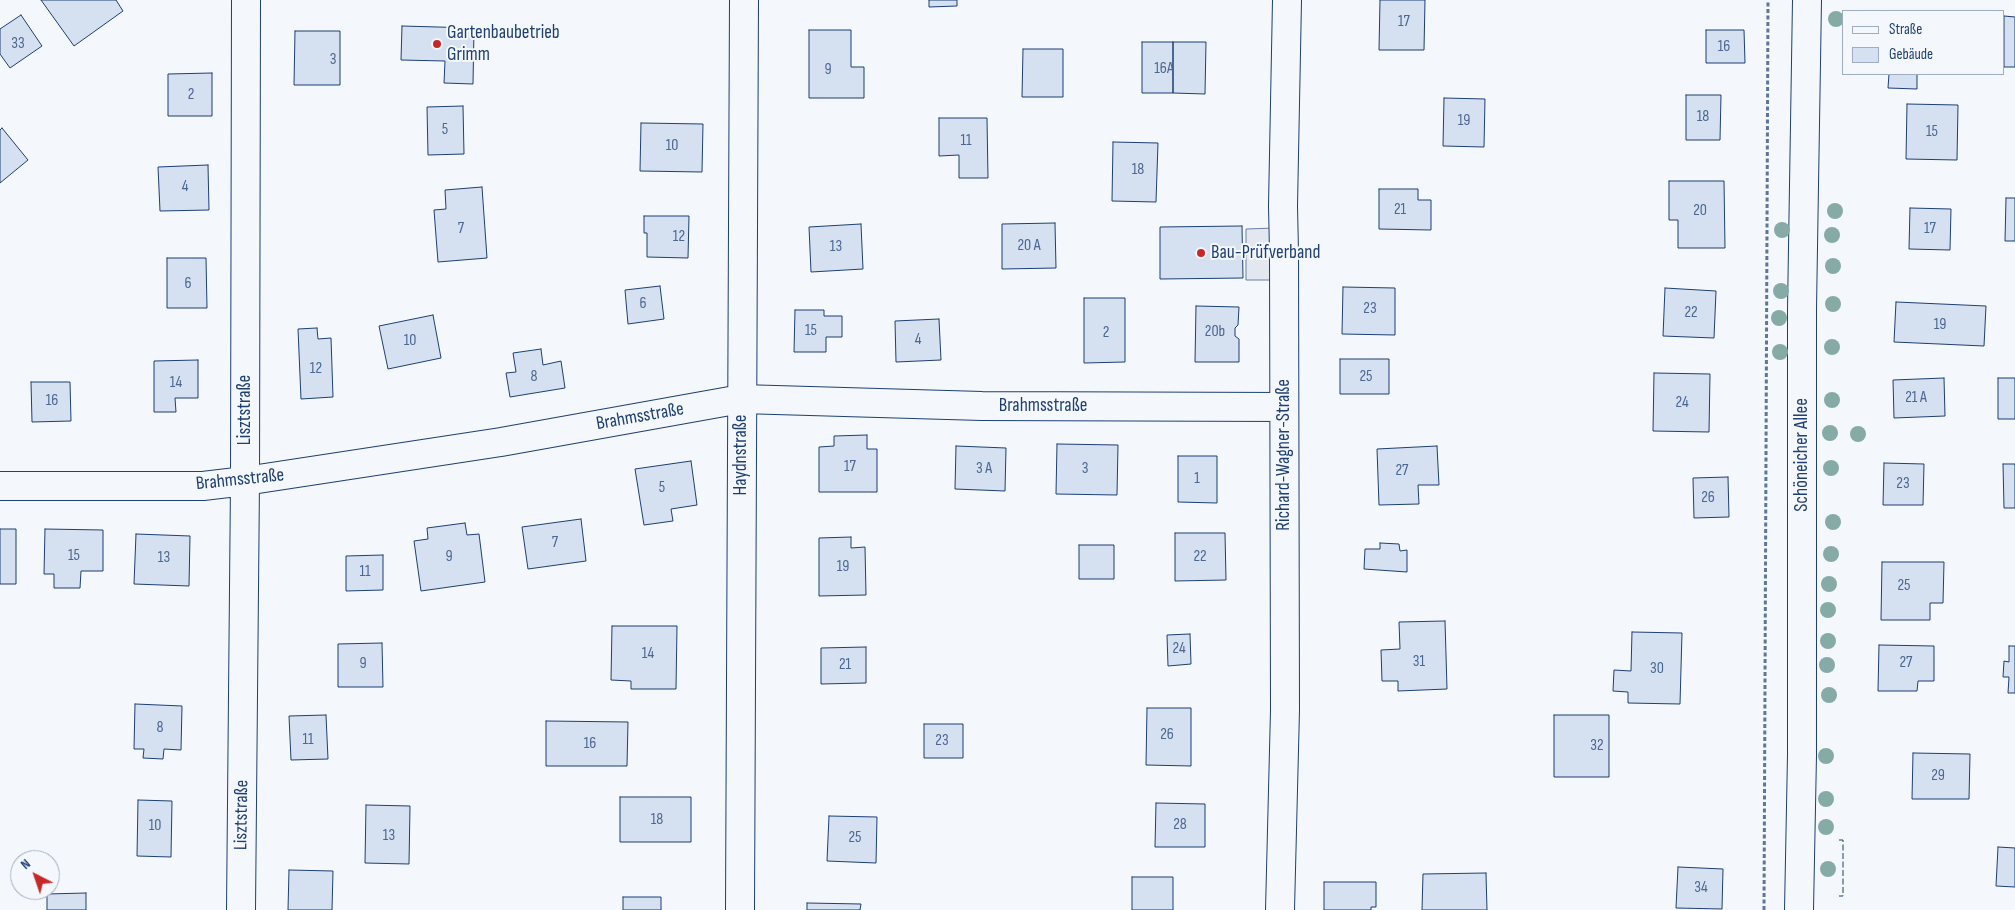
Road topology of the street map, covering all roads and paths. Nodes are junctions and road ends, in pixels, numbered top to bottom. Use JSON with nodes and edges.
{"nodes":[{"id":1,"x":246,"y":0,"type":"edge"},
{"id":2,"x":744,"y":0,"type":"edge"},
{"id":3,"x":1287,"y":0,"type":"edge"},
{"id":4,"x":1768,"y":0,"type":"edge"},
{"id":5,"x":1807,"y":0,"type":"edge"},
{"id":6,"x":741,"y":399,"type":"junction"},
{"id":7,"x":1284,"y":407,"type":"junction"},
{"id":8,"x":245,"y":481,"type":"junction"},
{"id":9,"x":0,"y":486,"type":"edge"},
{"id":10,"x":241,"y":910,"type":"edge"},
{"id":11,"x":740,"y":910,"type":"edge"},
{"id":12,"x":1280,"y":910,"type":"edge"},
{"id":13,"x":1764,"y":910,"type":"edge"},
{"id":14,"x":1799,"y":910,"type":"edge"}],
"edges":[{"from":1,"to":8,"type":"street","name":"Lisztstraße"},
{"from":2,"to":6,"type":"street","name":"Haydnstraße"},
{"from":3,"to":7,"type":"street","name":"Richard-Wagner-Straße"},
{"from":4,"to":13,"type":"path"},
{"from":5,"to":14,"type":"street","name":"Schöneicher Allee"},
{"from":6,"to":7,"type":"street","name":"Brahmsstraße"},
{"from":6,"to":8,"type":"street","name":"Brahmsstraße"},
{"from":6,"to":11,"type":"street","name":"Haydnstraße"},
{"from":7,"to":12,"type":"street","name":"Richard-Wagner-Straße"},
{"from":8,"to":9,"type":"street","name":"Brahmsstraße"},
{"from":8,"to":10,"type":"street","name":"Lisztstraße"}]}
